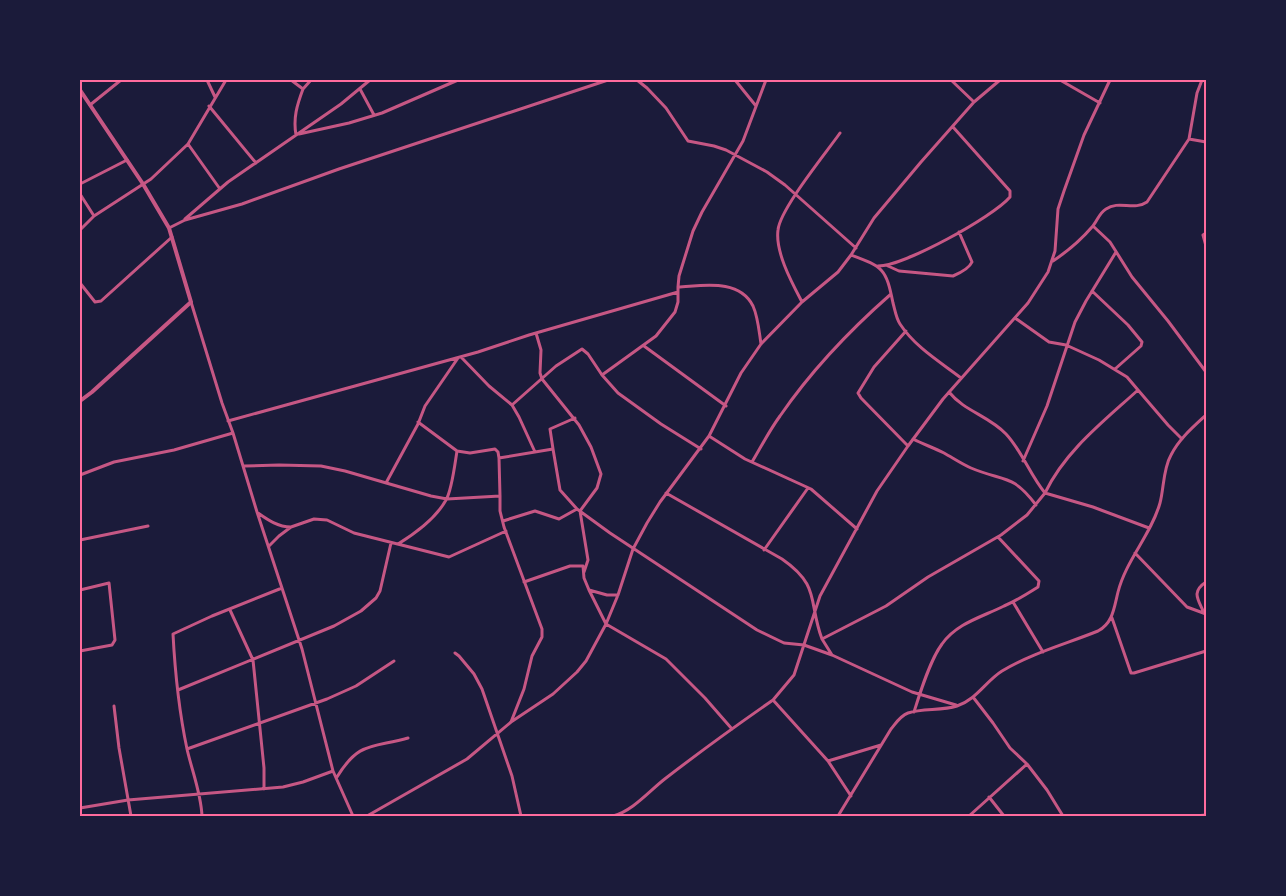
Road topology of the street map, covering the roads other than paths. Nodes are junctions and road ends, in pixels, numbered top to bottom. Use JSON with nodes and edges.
{"nodes":[{"id":1,"x":121,"y":80,"type":"edge"},
{"id":2,"x":207,"y":80,"type":"edge"},
{"id":3,"x":226,"y":80,"type":"edge"},
{"id":4,"x":292,"y":80,"type":"edge"},
{"id":5,"x":312,"y":80,"type":"edge"},
{"id":6,"x":370,"y":80,"type":"edge"},
{"id":7,"x":458,"y":80,"type":"edge"},
{"id":8,"x":608,"y":80,"type":"edge"},
{"id":9,"x":637,"y":80,"type":"edge"},
{"id":10,"x":735,"y":80,"type":"edge"},
{"id":11,"x":766,"y":80,"type":"edge"},
{"id":12,"x":951,"y":80,"type":"edge"},
{"id":13,"x":1000,"y":80,"type":"edge"},
{"id":14,"x":1060,"y":80,"type":"edge"},
{"id":15,"x":1110,"y":80,"type":"edge"},
{"id":16,"x":1202,"y":80,"type":"edge"},
{"id":17,"x":360,"y":89,"type":"junction"},
{"id":18,"x":80,"y":90,"type":"edge"},
{"id":19,"x":303,"y":90,"type":"junction"},
{"id":20,"x":215,"y":97,"type":"junction"},
{"id":21,"x":974,"y":102,"type":"junction"},
{"id":22,"x":1100,"y":103,"type":"junction"},
{"id":23,"x":90,"y":105,"type":"junction"},
{"id":24,"x":209,"y":106,"type":"junction"},
{"id":25,"x":756,"y":107,"type":"junction"},
{"id":26,"x":374,"y":115,"type":"junction"},
{"id":27,"x":953,"y":127,"type":"junction"},
{"id":28,"x":840,"y":133,"type":"dead end"},
{"id":29,"x":296,"y":135,"type":"junction"},
{"id":30,"x":1188,"y":139,"type":"junction"},
{"id":31,"x":1206,"y":142,"type":"edge"},
{"id":32,"x":188,"y":144,"type":"junction"},
{"id":33,"x":735,"y":156,"type":"junction"},
{"id":34,"x":127,"y":160,"type":"junction"},
{"id":35,"x":256,"y":163,"type":"junction"},
{"id":36,"x":80,"y":184,"type":"edge"},
{"id":37,"x":143,"y":184,"type":"junction"},
{"id":38,"x":220,"y":189,"type":"junction"},
{"id":39,"x":80,"y":194,"type":"edge"},
{"id":40,"x":796,"y":195,"type":"junction"},
{"id":41,"x":94,"y":216,"type":"junction"},
{"id":42,"x":185,"y":220,"type":"junction"},
{"id":43,"x":1093,"y":226,"type":"junction"},
{"id":44,"x":169,"y":228,"type":"junction"},
{"id":45,"x":80,"y":230,"type":"edge"},
{"id":46,"x":959,"y":232,"type":"junction"},
{"id":47,"x":1206,"y":232,"type":"edge"},
{"id":48,"x":172,"y":237,"type":"junction"},
{"id":49,"x":1206,"y":246,"type":"edge"},
{"id":50,"x":856,"y":248,"type":"junction"},
{"id":51,"x":1116,"y":252,"type":"junction"},
{"id":52,"x":851,"y":255,"type":"junction"},
{"id":53,"x":1053,"y":262,"type":"junction"},
{"id":54,"x":878,"y":266,"type":"junction"},
{"id":55,"x":888,"y":266,"type":"junction"},
{"id":56,"x":80,"y":284,"type":"edge"},
{"id":57,"x":678,"y":287,"type":"junction"},
{"id":58,"x":1092,"y":291,"type":"junction"},
{"id":59,"x":678,"y":292,"type":"junction"},
{"id":60,"x":891,"y":294,"type":"junction"},
{"id":61,"x":191,"y":302,"type":"junction"},
{"id":62,"x":802,"y":302,"type":"junction"},
{"id":63,"x":1015,"y":318,"type":"junction"},
{"id":64,"x":906,"y":331,"type":"junction"},
{"id":65,"x":536,"y":333,"type":"junction"},
{"id":66,"x":760,"y":344,"type":"junction"},
{"id":67,"x":1066,"y":344,"type":"junction"},
{"id":68,"x":644,"y":346,"type":"junction"},
{"id":69,"x":459,"y":357,"type":"junction"},
{"id":70,"x":1115,"y":369,"type":"junction"},
{"id":71,"x":1206,"y":372,"type":"edge"},
{"id":72,"x":602,"y":375,"type":"junction"},
{"id":73,"x":961,"y":378,"type":"junction"},
{"id":74,"x":542,"y":379,"type":"junction"},
{"id":75,"x":1138,"y":390,"type":"junction"},
{"id":76,"x":949,"y":392,"type":"junction"},
{"id":77,"x":80,"y":401,"type":"edge"},
{"id":78,"x":512,"y":405,"type":"junction"},
{"id":79,"x":726,"y":406,"type":"junction"},
{"id":80,"x":1206,"y":415,"type":"edge"},
{"id":81,"x":575,"y":418,"type":"junction"},
{"id":82,"x":228,"y":421,"type":"junction"},
{"id":83,"x":418,"y":422,"type":"junction"},
{"id":84,"x":233,"y":432,"type":"junction"},
{"id":85,"x":709,"y":436,"type":"junction"},
{"id":86,"x":913,"y":439,"type":"junction"},
{"id":87,"x":1182,"y":439,"type":"junction"},
{"id":88,"x":908,"y":446,"type":"junction"},
{"id":89,"x":554,"y":449,"type":"junction"},
{"id":90,"x":701,"y":449,"type":"junction"},
{"id":91,"x":457,"y":451,"type":"junction"},
{"id":92,"x":535,"y":452,"type":"junction"},
{"id":93,"x":500,"y":458,"type":"junction"},
{"id":94,"x":1023,"y":461,"type":"junction"},
{"id":95,"x":752,"y":462,"type":"junction"},
{"id":96,"x":244,"y":466,"type":"junction"},
{"id":97,"x":80,"y":475,"type":"edge"},
{"id":98,"x":386,"y":483,"type":"junction"},
{"id":99,"x":808,"y":488,"type":"junction"},
{"id":100,"x":666,"y":493,"type":"junction"},
{"id":101,"x":1045,"y":493,"type":"junction"},
{"id":102,"x":500,"y":496,"type":"junction"},
{"id":103,"x":447,"y":499,"type":"junction"},
{"id":104,"x":1036,"y":505,"type":"junction"},
{"id":105,"x":578,"y":510,"type":"junction"},
{"id":106,"x":257,"y":512,"type":"junction"},
{"id":107,"x":503,"y":521,"type":"junction"},
{"id":108,"x":148,"y":526,"type":"dead end"},
{"id":109,"x":291,"y":527,"type":"junction"},
{"id":110,"x":1150,"y":528,"type":"junction"},
{"id":111,"x":857,"y":529,"type":"junction"},
{"id":112,"x":506,"y":531,"type":"junction"},
{"id":113,"x":998,"y":537,"type":"junction"},
{"id":114,"x":80,"y":540,"type":"edge"},
{"id":115,"x":391,"y":543,"type":"junction"},
{"id":116,"x":398,"y":544,"type":"junction"},
{"id":117,"x":269,"y":546,"type":"junction"},
{"id":118,"x":634,"y":549,"type":"junction"},
{"id":119,"x":764,"y":550,"type":"junction"},
{"id":120,"x":1136,"y":553,"type":"junction"},
{"id":121,"x":584,"y":572,"type":"junction"},
{"id":122,"x":524,"y":582,"type":"junction"},
{"id":123,"x":1206,"y":582,"type":"edge"},
{"id":124,"x":282,"y":588,"type":"junction"},
{"id":125,"x":80,"y":590,"type":"edge"},
{"id":126,"x":589,"y":590,"type":"junction"},
{"id":127,"x":618,"y":595,"type":"junction"},
{"id":128,"x":1012,"y":602,"type":"junction"},
{"id":129,"x":815,"y":609,"type":"junction"},
{"id":130,"x":229,"y":610,"type":"junction"},
{"id":131,"x":1205,"y":614,"type":"edge"},
{"id":132,"x":1111,"y":618,"type":"junction"},
{"id":133,"x":606,"y":624,"type":"junction"},
{"id":134,"x":822,"y":638,"type":"junction"},
{"id":135,"x":299,"y":640,"type":"junction"},
{"id":136,"x":804,"y":645,"type":"junction"},
{"id":137,"x":80,"y":651,"type":"edge"},
{"id":138,"x":1206,"y":651,"type":"edge"},
{"id":139,"x":1043,"y":652,"type":"junction"},
{"id":140,"x":455,"y":654,"type":"dead end"},
{"id":141,"x":832,"y":655,"type":"junction"},
{"id":142,"x":253,"y":660,"type":"junction"},
{"id":143,"x":394,"y":661,"type":"dead end"},
{"id":144,"x":178,"y":690,"type":"junction"},
{"id":145,"x":919,"y":694,"type":"junction"},
{"id":146,"x":973,"y":697,"type":"junction"},
{"id":147,"x":773,"y":700,"type":"junction"},
{"id":148,"x":317,"y":703,"type":"junction"},
{"id":149,"x":114,"y":706,"type":"dead end"},
{"id":150,"x":959,"y":706,"type":"junction"},
{"id":151,"x":914,"y":712,"type":"junction"},
{"id":152,"x":511,"y":722,"type":"junction"},
{"id":153,"x":260,"y":724,"type":"junction"},
{"id":154,"x":732,"y":729,"type":"junction"},
{"id":155,"x":496,"y":734,"type":"junction"},
{"id":156,"x":408,"y":738,"type":"dead end"},
{"id":157,"x":881,"y":745,"type":"junction"},
{"id":158,"x":187,"y":749,"type":"junction"},
{"id":159,"x":828,"y":761,"type":"junction"},
{"id":160,"x":1027,"y":764,"type":"junction"},
{"id":161,"x":333,"y":771,"type":"junction"},
{"id":162,"x":336,"y":777,"type":"junction"},
{"id":163,"x":264,"y":789,"type":"junction"},
{"id":164,"x":200,"y":794,"type":"junction"},
{"id":165,"x":851,"y":796,"type":"junction"},
{"id":166,"x":989,"y":797,"type":"junction"},
{"id":167,"x":128,"y":800,"type":"junction"},
{"id":168,"x":80,"y":808,"type":"edge"},
{"id":169,"x":1206,"y":815,"type":"edge"},
{"id":170,"x":131,"y":816,"type":"edge"},
{"id":171,"x":202,"y":816,"type":"edge"},
{"id":172,"x":353,"y":816,"type":"edge"},
{"id":173,"x":367,"y":816,"type":"edge"},
{"id":174,"x":521,"y":816,"type":"edge"},
{"id":175,"x":613,"y":816,"type":"edge"},
{"id":176,"x":838,"y":816,"type":"edge"},
{"id":177,"x":969,"y":816,"type":"edge"},
{"id":178,"x":1004,"y":816,"type":"edge"},
{"id":179,"x":1063,"y":816,"type":"edge"},
{"id":180,"x":1195,"y":816,"type":"edge"}],
"edges":[{"from":1,"to":23,"type":"street"},
{"from":2,"to":20,"type":"street"},
{"from":3,"to":20,"type":"street"},
{"from":4,"to":19,"type":"street"},
{"from":5,"to":19,"type":"street"},
{"from":6,"to":17,"type":"street"},
{"from":7,"to":26,"type":"street"},
{"from":8,"to":42,"type":"street"},
{"from":9,"to":33,"type":"street"},
{"from":10,"to":25,"type":"street"},
{"from":11,"to":25,"type":"street"},
{"from":12,"to":21,"type":"street"},
{"from":13,"to":21,"type":"street"},
{"from":14,"to":22,"type":"street"},
{"from":15,"to":22,"type":"street"},
{"from":16,"to":30,"type":"street"},
{"from":17,"to":26,"type":"street"},
{"from":17,"to":29,"type":"street"},
{"from":18,"to":23,"type":"street"},
{"from":19,"to":29,"type":"street"},
{"from":20,"to":24,"type":"street"},
{"from":21,"to":27,"type":"street"},
{"from":22,"to":53,"type":"street"},
{"from":23,"to":34,"type":"street"},
{"from":24,"to":32,"type":"street"},
{"from":24,"to":35,"type":"street"},
{"from":25,"to":33,"type":"street"},
{"from":26,"to":29,"type":"street"},
{"from":27,"to":46,"type":"street"},
{"from":27,"to":50,"type":"street"},
{"from":28,"to":40,"type":"street"},
{"from":29,"to":35,"type":"street"},
{"from":30,"to":31,"type":"street"},
{"from":30,"to":43,"type":"street"},
{"from":32,"to":37,"type":"street"},
{"from":32,"to":38,"type":"street"},
{"from":33,"to":40,"type":"street"},
{"from":33,"to":57,"type":"street"},
{"from":34,"to":36,"type":"street"},
{"from":34,"to":37,"type":"street"},
{"from":35,"to":38,"type":"street"},
{"from":37,"to":41,"type":"street"},
{"from":37,"to":44,"type":"street"},
{"from":38,"to":42,"type":"street"},
{"from":39,"to":41,"type":"street"},
{"from":40,"to":50,"type":"street"},
{"from":40,"to":62,"type":"street"},
{"from":41,"to":45,"type":"street"},
{"from":42,"to":44,"type":"street"},
{"from":43,"to":51,"type":"street"},
{"from":43,"to":53,"type":"street"},
{"from":44,"to":48,"type":"street"},
{"from":46,"to":55,"type":"street"},
{"from":46,"to":55,"type":"street"},
{"from":47,"to":49,"type":"street"},
{"from":48,"to":56,"type":"street"},
{"from":48,"to":61,"type":"street"},
{"from":50,"to":52,"type":"street"},
{"from":51,"to":58,"type":"street"},
{"from":51,"to":71,"type":"street"},
{"from":52,"to":54,"type":"street"},
{"from":52,"to":62,"type":"street"},
{"from":53,"to":63,"type":"street"},
{"from":54,"to":55,"type":"street"},
{"from":54,"to":60,"type":"street"},
{"from":57,"to":59,"type":"street"},
{"from":57,"to":66,"type":"street"},
{"from":58,"to":67,"type":"street"},
{"from":58,"to":70,"type":"street"},
{"from":59,"to":65,"type":"street"},
{"from":59,"to":68,"type":"street"},
{"from":60,"to":64,"type":"street"},
{"from":60,"to":95,"type":"street"},
{"from":61,"to":77,"type":"street"},
{"from":61,"to":82,"type":"street"},
{"from":62,"to":66,"type":"street"},
{"from":63,"to":67,"type":"street"},
{"from":63,"to":73,"type":"street"},
{"from":64,"to":73,"type":"street"},
{"from":64,"to":88,"type":"street"},
{"from":65,"to":69,"type":"street"},
{"from":65,"to":74,"type":"street"},
{"from":66,"to":79,"type":"street"},
{"from":67,"to":70,"type":"street"},
{"from":67,"to":94,"type":"street"},
{"from":68,"to":72,"type":"street"},
{"from":68,"to":79,"type":"street"},
{"from":69,"to":78,"type":"street"},
{"from":69,"to":82,"type":"street"},
{"from":69,"to":83,"type":"street"},
{"from":70,"to":75,"type":"street"},
{"from":72,"to":74,"type":"street"},
{"from":72,"to":90,"type":"street"},
{"from":73,"to":76,"type":"street"},
{"from":74,"to":78,"type":"street"},
{"from":74,"to":81,"type":"street"},
{"from":75,"to":87,"type":"street"},
{"from":75,"to":101,"type":"street"},
{"from":76,"to":86,"type":"street"},
{"from":76,"to":94,"type":"street"},
{"from":78,"to":92,"type":"street"},
{"from":79,"to":85,"type":"street"},
{"from":80,"to":87,"type":"street"},
{"from":81,"to":89,"type":"street"},
{"from":81,"to":105,"type":"street"},
{"from":82,"to":84,"type":"street"},
{"from":83,"to":91,"type":"street"},
{"from":83,"to":98,"type":"street"},
{"from":84,"to":96,"type":"street"},
{"from":84,"to":97,"type":"street"},
{"from":85,"to":90,"type":"street"},
{"from":85,"to":95,"type":"street"},
{"from":86,"to":88,"type":"street"},
{"from":86,"to":104,"type":"street"},
{"from":87,"to":110,"type":"street"},
{"from":88,"to":111,"type":"street"},
{"from":89,"to":92,"type":"street"},
{"from":89,"to":105,"type":"street"},
{"from":90,"to":100,"type":"street"},
{"from":91,"to":93,"type":"street"},
{"from":91,"to":103,"type":"street"},
{"from":92,"to":93,"type":"street"},
{"from":93,"to":102,"type":"street"},
{"from":94,"to":101,"type":"street"},
{"from":95,"to":99,"type":"street"},
{"from":96,"to":98,"type":"street"},
{"from":96,"to":106,"type":"street"},
{"from":98,"to":103,"type":"street"},
{"from":99,"to":111,"type":"street"},
{"from":99,"to":119,"type":"street"},
{"from":100,"to":118,"type":"street"},
{"from":100,"to":119,"type":"street"},
{"from":101,"to":104,"type":"street"},
{"from":101,"to":110,"type":"street"},
{"from":102,"to":103,"type":"street"},
{"from":102,"to":107,"type":"street"},
{"from":103,"to":116,"type":"street"},
{"from":104,"to":113,"type":"street"},
{"from":105,"to":107,"type":"street"},
{"from":105,"to":118,"type":"street"},
{"from":105,"to":121,"type":"street"},
{"from":106,"to":109,"type":"street"},
{"from":106,"to":117,"type":"street"},
{"from":107,"to":112,"type":"street"},
{"from":108,"to":114,"type":"street"},
{"from":109,"to":115,"type":"street"},
{"from":109,"to":117,"type":"street"},
{"from":110,"to":120,"type":"street"},
{"from":111,"to":129,"type":"street"},
{"from":112,"to":116,"type":"street"},
{"from":112,"to":122,"type":"street"},
{"from":113,"to":128,"type":"street"},
{"from":113,"to":134,"type":"street"},
{"from":115,"to":116,"type":"street"},
{"from":115,"to":135,"type":"street"},
{"from":117,"to":124,"type":"street"},
{"from":118,"to":127,"type":"street"},
{"from":118,"to":136,"type":"street"},
{"from":119,"to":129,"type":"street"},
{"from":120,"to":131,"type":"street"},
{"from":120,"to":132,"type":"street"},
{"from":121,"to":122,"type":"street"},
{"from":121,"to":126,"type":"street"},
{"from":122,"to":152,"type":"street"},
{"from":123,"to":131,"type":"street"},
{"from":124,"to":130,"type":"street"},
{"from":124,"to":135,"type":"street"},
{"from":125,"to":137,"type":"street"},
{"from":126,"to":127,"type":"street"},
{"from":126,"to":133,"type":"street"},
{"from":127,"to":133,"type":"street"},
{"from":128,"to":139,"type":"street"},
{"from":128,"to":145,"type":"street"},
{"from":129,"to":134,"type":"street"},
{"from":129,"to":136,"type":"street"},
{"from":130,"to":142,"type":"street"},
{"from":130,"to":144,"type":"street"},
{"from":132,"to":138,"type":"street"},
{"from":132,"to":139,"type":"street"},
{"from":133,"to":152,"type":"street"},
{"from":133,"to":154,"type":"street"},
{"from":134,"to":141,"type":"street"},
{"from":135,"to":142,"type":"street"},
{"from":135,"to":148,"type":"street"},
{"from":136,"to":141,"type":"street"},
{"from":136,"to":147,"type":"street"},
{"from":139,"to":146,"type":"street"},
{"from":140,"to":155,"type":"street"},
{"from":141,"to":145,"type":"street"},
{"from":142,"to":144,"type":"street"},
{"from":142,"to":153,"type":"street"},
{"from":143,"to":148,"type":"street"},
{"from":144,"to":158,"type":"street"},
{"from":145,"to":150,"type":"street"},
{"from":145,"to":151,"type":"street"},
{"from":146,"to":150,"type":"street"},
{"from":146,"to":160,"type":"street"},
{"from":147,"to":154,"type":"street"},
{"from":147,"to":159,"type":"street"},
{"from":148,"to":153,"type":"street"},
{"from":148,"to":161,"type":"street"},
{"from":149,"to":167,"type":"street"},
{"from":150,"to":151,"type":"street"},
{"from":151,"to":157,"type":"street"},
{"from":152,"to":155,"type":"street"},
{"from":153,"to":158,"type":"street"},
{"from":153,"to":163,"type":"street"},
{"from":154,"to":175,"type":"street"},
{"from":155,"to":173,"type":"street"},
{"from":155,"to":174,"type":"street"},
{"from":156,"to":162,"type":"street"},
{"from":157,"to":159,"type":"street"},
{"from":157,"to":165,"type":"street"},
{"from":158,"to":164,"type":"street"},
{"from":159,"to":165,"type":"street"},
{"from":160,"to":166,"type":"street"},
{"from":160,"to":179,"type":"street"},
{"from":161,"to":162,"type":"street"},
{"from":161,"to":163,"type":"street"},
{"from":162,"to":172,"type":"street"},
{"from":163,"to":164,"type":"street"},
{"from":164,"to":167,"type":"street"},
{"from":164,"to":171,"type":"street"},
{"from":165,"to":176,"type":"street"},
{"from":166,"to":177,"type":"street"},
{"from":166,"to":178,"type":"street"},
{"from":167,"to":168,"type":"street"},
{"from":167,"to":170,"type":"street"},
{"from":169,"to":180,"type":"street"}]}
